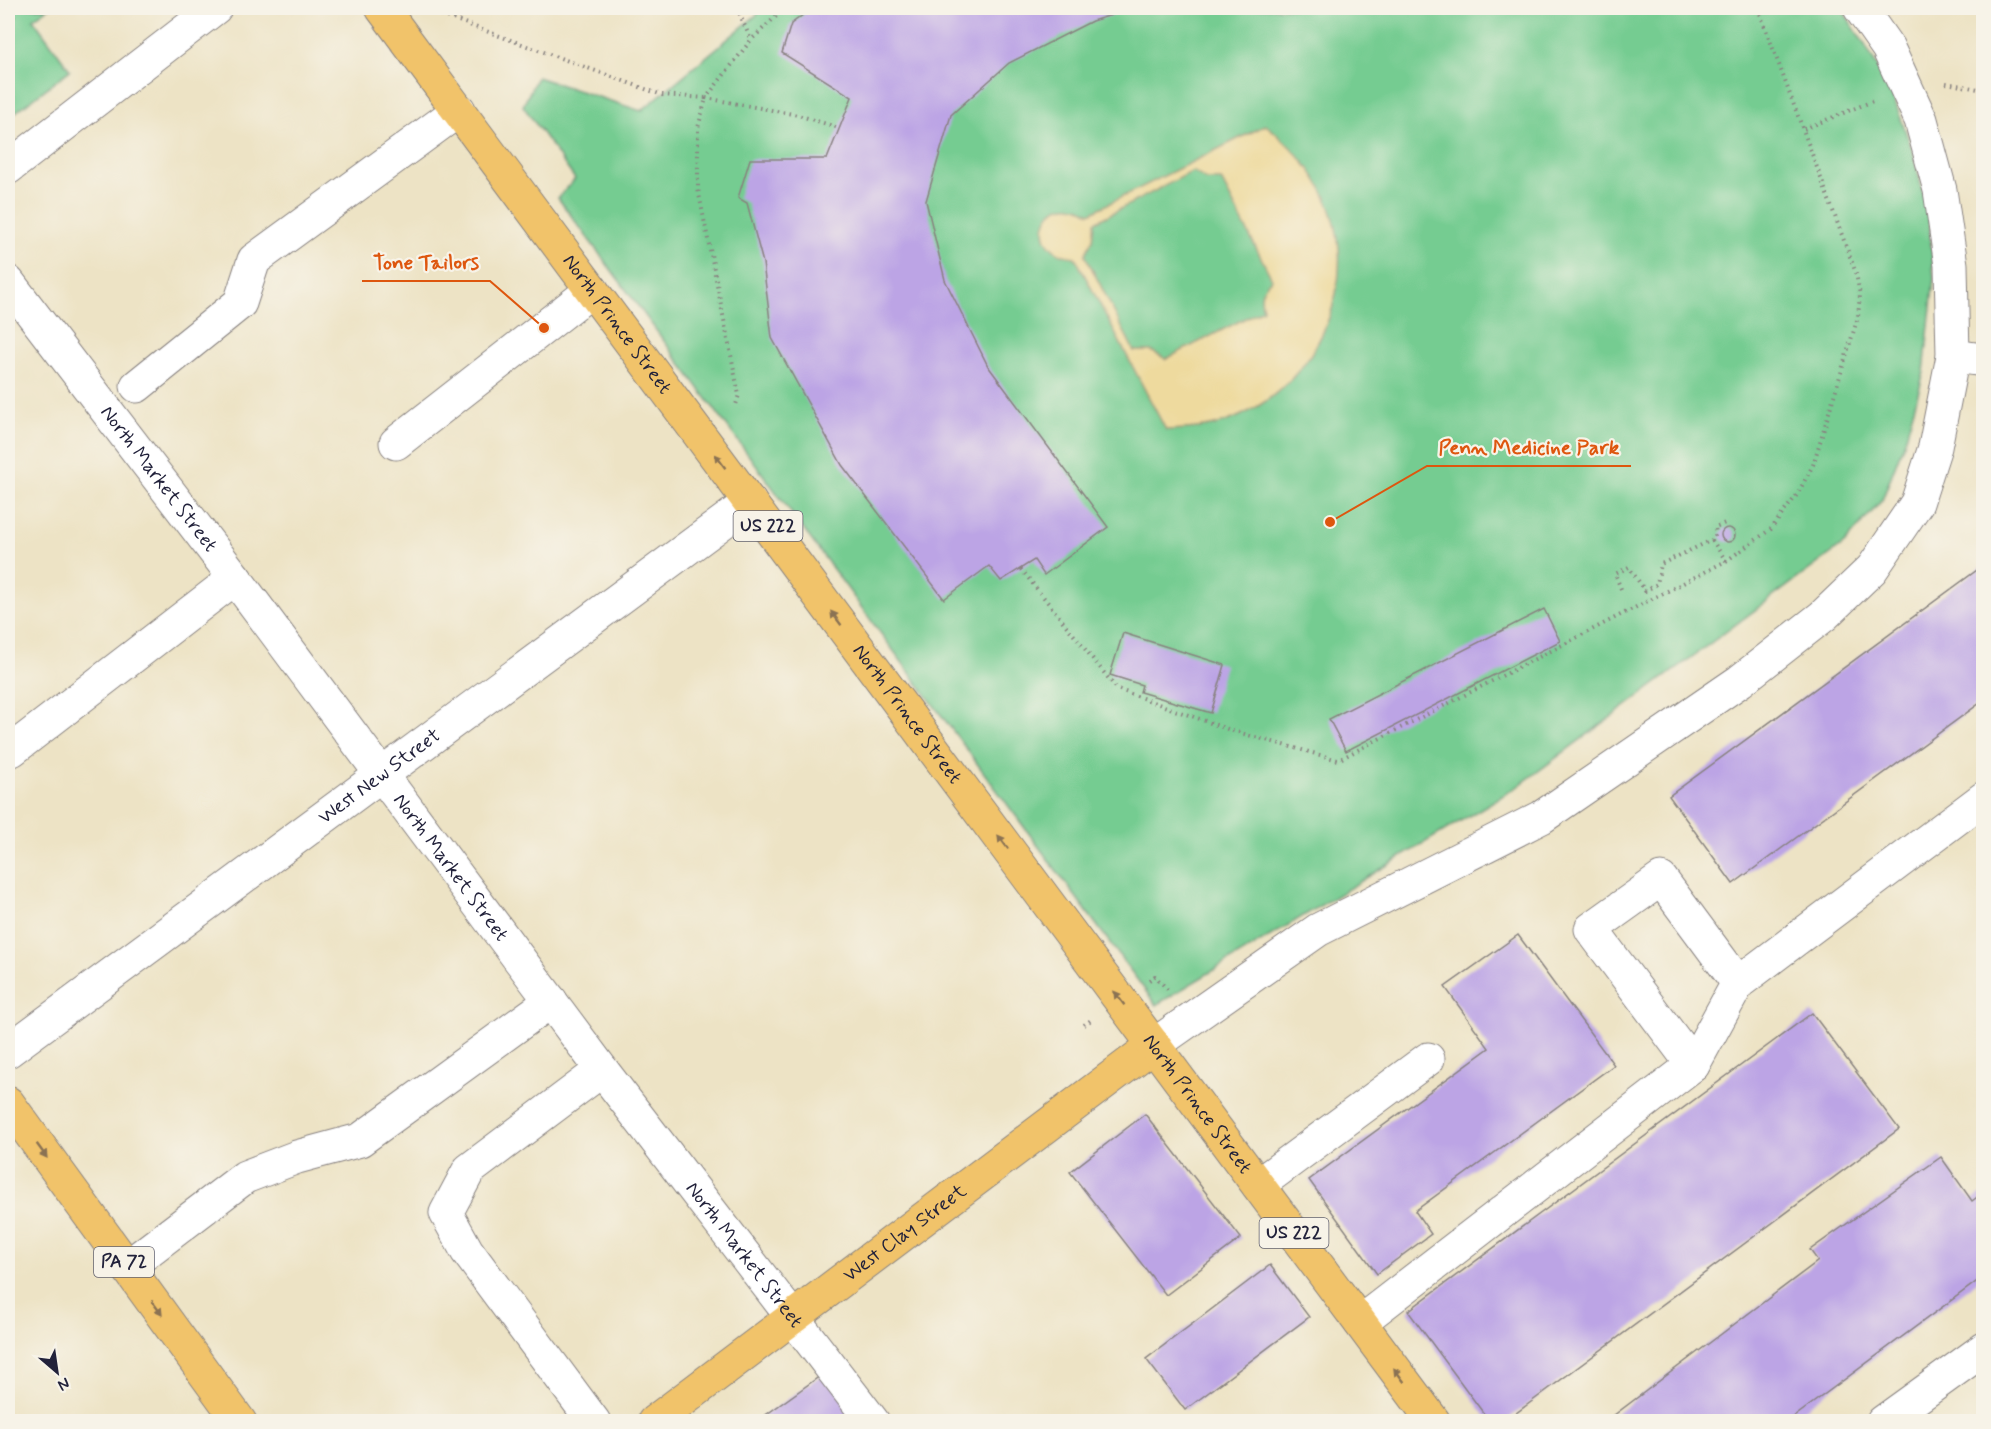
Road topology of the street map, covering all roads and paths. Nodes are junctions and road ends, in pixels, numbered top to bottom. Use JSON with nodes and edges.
{"nodes":[{"id":1,"x":16,"y":8,"type":"edge"},
{"id":2,"x":215,"y":8,"type":"edge"},
{"id":3,"x":382,"y":8,"type":"edge"},
{"id":4,"x":737,"y":8,"type":"edge"},
{"id":5,"x":785,"y":8,"type":"edge"},
{"id":6,"x":1758,"y":8,"type":"edge"},
{"id":7,"x":1860,"y":8,"type":"edge"},
{"id":8,"x":442,"y":15,"type":"dead end"},
{"id":9,"x":8,"y":34,"type":"edge"},
{"id":10,"x":751,"y":40,"type":"junction"},
{"id":11,"x":706,"y":98,"type":"junction"},
{"id":12,"x":1874,"y":100,"type":"dead end"},
{"id":13,"x":459,"y":110,"type":"junction"},
{"id":14,"x":839,"y":128,"type":"dead end"},
{"id":15,"x":1804,"y":129,"type":"junction"},
{"id":16,"x":8,"y":168,"type":"edge"},
{"id":17,"x":8,"y":282,"type":"edge"},
{"id":18,"x":592,"y":290,"type":"junction"},
{"id":19,"x":1968,"y":358,"type":"edge"},
{"id":20,"x":136,"y":386,"type":"dead end"},
{"id":21,"x":735,"y":408,"type":"dead end"},
{"id":22,"x":396,"y":443,"type":"dead end"},
{"id":23,"x":750,"y":502,"type":"junction"},
{"id":24,"x":1728,"y":522,"type":"dead end"},
{"id":25,"x":1712,"y":540,"type":"junction"},
{"id":26,"x":1726,"y":561,"type":"junction"},
{"id":27,"x":1021,"y":569,"type":"dead end"},
{"id":28,"x":235,"y":578,"type":"junction"},
{"id":29,"x":1621,"y":590,"type":"dead end"},
{"id":30,"x":12,"y":750,"type":"dead end"},
{"id":31,"x":381,"y":773,"type":"junction"},
{"id":32,"x":1983,"y":798,"type":"edge"},
{"id":33,"x":1738,"y":983,"type":"junction"},
{"id":34,"x":1177,"y":984,"type":"dead end"},
{"id":35,"x":1120,"y":999,"type":"junction"},
{"id":36,"x":551,"y":1001,"type":"junction"},
{"id":37,"x":1084,"y":1025,"type":"dead end"},
{"id":38,"x":1154,"y":1045,"type":"junction"},
{"id":39,"x":8,"y":1051,"type":"edge"},
{"id":40,"x":1428,"y":1059,"type":"dead end"},
{"id":41,"x":1693,"y":1065,"type":"junction"},
{"id":42,"x":602,"y":1070,"type":"junction"},
{"id":43,"x":8,"y":1103,"type":"edge"},
{"id":44,"x":1258,"y":1185,"type":"junction"},
{"id":45,"x":127,"y":1267,"type":"junction"},
{"id":46,"x":793,"y":1317,"type":"junction"},
{"id":47,"x":1360,"y":1322,"type":"junction"},
{"id":48,"x":1983,"y":1349,"type":"edge"},
{"id":49,"x":240,"y":1422,"type":"edge"},
{"id":50,"x":594,"y":1422,"type":"edge"},
{"id":51,"x":654,"y":1422,"type":"edge"},
{"id":52,"x":873,"y":1422,"type":"edge"},
{"id":53,"x":1434,"y":1422,"type":"edge"},
{"id":54,"x":1883,"y":1422,"type":"edge"}],
"edges":[{"from":1,"to":9,"type":"path"},
{"from":2,"to":16,"type":"street"},
{"from":3,"to":13,"type":"main road","name":"North Prince Street","number":"US 222"},
{"from":4,"to":10,"type":"path"},
{"from":5,"to":10,"type":"path"},
{"from":6,"to":15,"type":"path"},
{"from":7,"to":19,"type":"street"},
{"from":8,"to":11,"type":"path"},
{"from":10,"to":11,"type":"path"},
{"from":11,"to":14,"type":"path"},
{"from":11,"to":21,"type":"path"},
{"from":12,"to":15,"type":"path"},
{"from":13,"to":18,"type":"main road","name":"North Prince Street","number":"US 222"},
{"from":13,"to":20,"type":"street"},
{"from":15,"to":26,"type":"path"},
{"from":17,"to":28,"type":"street","name":"North Market Street"},
{"from":18,"to":22,"type":"street"},
{"from":23,"to":18,"type":"main road","name":"North Prince Street","number":"US 222","one_way":true},
{"from":19,"to":38,"type":"street"},
{"from":23,"to":31,"type":"street","name":"West New Street"},
{"from":35,"to":23,"type":"main road","name":"North Prince Street","number":"US 222","one_way":true},
{"from":24,"to":25,"type":"path"},
{"from":25,"to":26,"type":"path"},
{"from":25,"to":29,"type":"path"},
{"from":26,"to":27,"type":"path"},
{"from":28,"to":30,"type":"street"},
{"from":28,"to":31,"type":"street","name":"North Market Street"},
{"from":31,"to":36,"type":"street","name":"North Market Street"},
{"from":31,"to":39,"type":"street","name":"West New Street"},
{"from":32,"to":33,"type":"street"},
{"from":33,"to":41,"type":"street"},
{"from":33,"to":41,"type":"street"},
{"from":34,"to":35,"type":"path"},
{"from":35,"to":37,"type":"path"},
{"from":35,"to":38,"type":"main road","name":"North Prince Street","number":"US 222"},
{"from":36,"to":42,"type":"street","name":"North Market Street"},
{"from":36,"to":45,"type":"street"},
{"from":38,"to":44,"type":"main road","name":"North Prince Street","number":"US 222"},
{"from":38,"to":46,"type":"main road","name":"West Clay Street"},
{"from":40,"to":44,"type":"street"},
{"from":41,"to":47,"type":"street"},
{"from":42,"to":46,"type":"street","name":"North Market Street"},
{"from":42,"to":50,"type":"street"},
{"from":43,"to":45,"type":"main road","number":"PA 72","one_way":true},
{"from":44,"to":47,"type":"main road","name":"North Prince Street","number":"US 222"},
{"from":45,"to":49,"type":"main road","number":"PA 72","one_way":true},
{"from":46,"to":51,"type":"main road","name":"West Clay Street"},
{"from":46,"to":52,"type":"street","name":"North Market Street"},
{"from":53,"to":47,"type":"main road","name":"North Prince Street","number":"US 222","one_way":true},
{"from":48,"to":54,"type":"street"}]}
